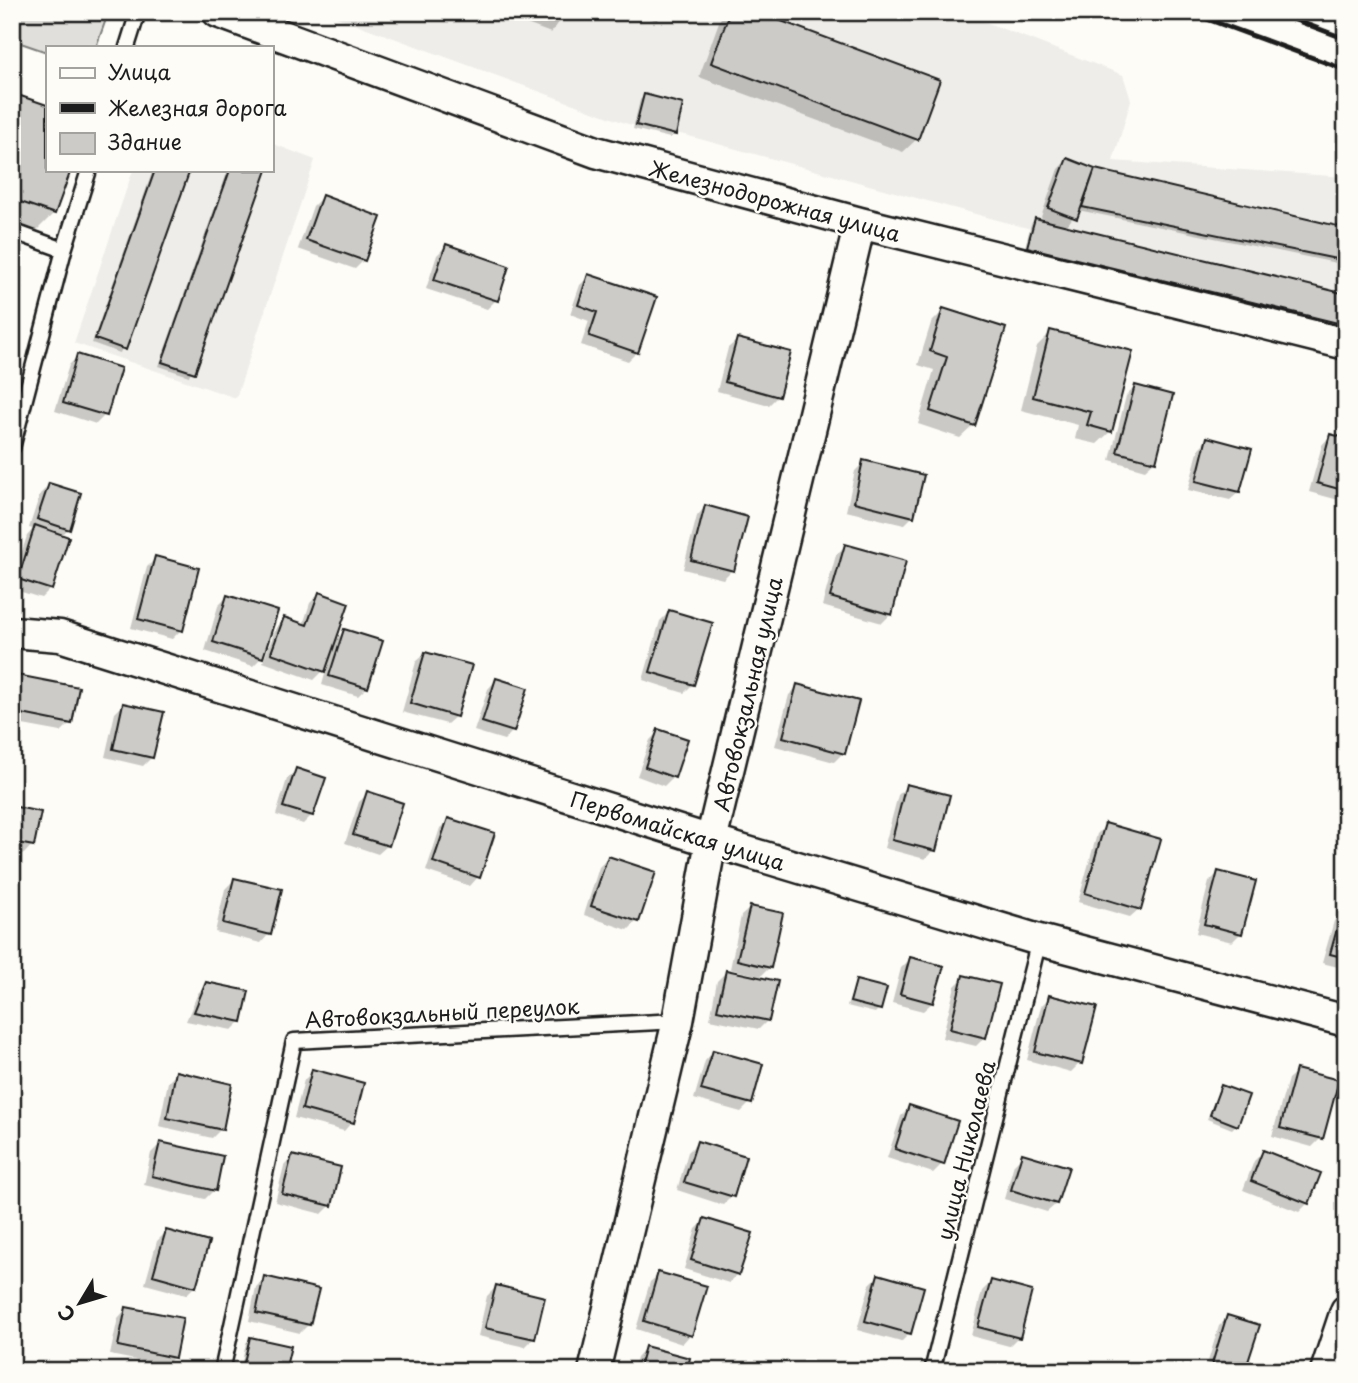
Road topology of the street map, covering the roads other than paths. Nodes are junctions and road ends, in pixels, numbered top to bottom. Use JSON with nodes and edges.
{"nodes":[{"id":1,"x":138,"y":12,"type":"edge"},
{"id":2,"x":218,"y":12,"type":"edge"},
{"id":3,"x":127,"y":46,"type":"edge"},
{"id":4,"x":88,"y":172,"type":"edge"},
{"id":5,"x":860,"y":223,"type":"junction"},
{"id":6,"x":12,"y":231,"type":"edge"},
{"id":7,"x":64,"y":250,"type":"junction"},
{"id":8,"x":1346,"y":344,"type":"edge"},
{"id":9,"x":12,"y":448,"type":"edge"},
{"id":10,"x":12,"y":632,"type":"edge"},
{"id":11,"x":711,"y":841,"type":"junction"},
{"id":12,"x":1039,"y":940,"type":"junction"},
{"id":13,"x":678,"y":1021,"type":"junction"},
{"id":14,"x":1346,"y":1021,"type":"edge"},
{"id":15,"x":1346,"y":1311,"type":"edge"},
{"id":16,"x":222,"y":1371,"type":"edge"},
{"id":17,"x":594,"y":1371,"type":"edge"},
{"id":18,"x":932,"y":1371,"type":"edge"},
{"id":19,"x":1326,"y":1371,"type":"edge"}],
"edges":[{"from":1,"to":3,"type":"lane"},
{"from":2,"to":5,"type":"street","name":"Железнодорожная улица"},
{"from":4,"to":7,"type":"lane"},
{"from":5,"to":8,"type":"street","name":"Железнодорожная улица"},
{"from":5,"to":11,"type":"street","name":"Автовокзальная улица"},
{"from":6,"to":7,"type":"lane"},
{"from":7,"to":9,"type":"lane"},
{"from":10,"to":11,"type":"street","name":"Первомайская улица"},
{"from":11,"to":12,"type":"street","name":"Первомайская улица"},
{"from":11,"to":13,"type":"street","name":"Автовокзальная улица"},
{"from":12,"to":14,"type":"street","name":"Первомайская улица"},
{"from":12,"to":18,"type":"lane","name":"улица Николаева"},
{"from":13,"to":16,"type":"lane","name":"Автовокзальный переулок"},
{"from":13,"to":17,"type":"street","name":"Автовокзальная улица"},
{"from":15,"to":19,"type":"street"}]}
